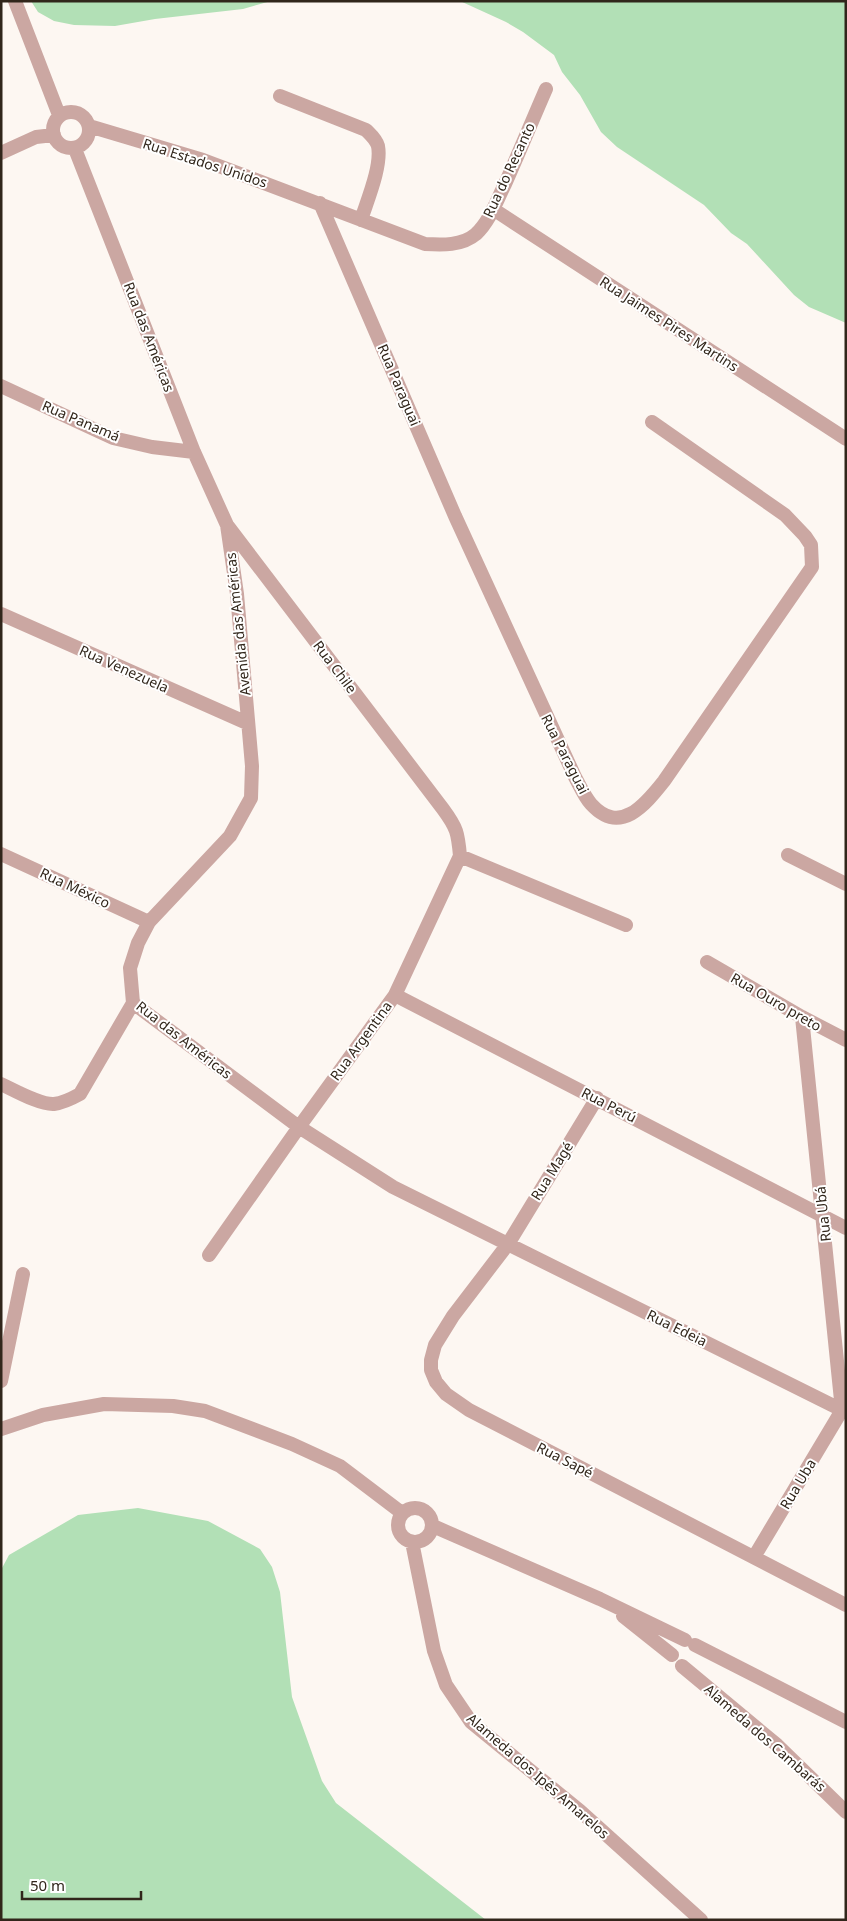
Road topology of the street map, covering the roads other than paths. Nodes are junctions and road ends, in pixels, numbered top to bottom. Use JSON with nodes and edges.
{"nodes":[{"id":1,"x":14,"y":1,"type":"edge"},
{"id":2,"x":546,"y":89,"type":"dead end"},
{"id":3,"x":280,"y":96,"type":"dead end"},
{"id":4,"x":59,"y":115,"type":"junction"},
{"id":5,"x":89,"y":126,"type":"junction"},
{"id":6,"x":54,"y":135,"type":"junction"},
{"id":7,"x":75,"y":149,"type":"junction"},
{"id":8,"x":1,"y":153,"type":"edge"},
{"id":9,"x":320,"y":203,"type":"junction"},
{"id":10,"x":493,"y":209,"type":"junction"},
{"id":11,"x":361,"y":220,"type":"junction"},
{"id":12,"x":1,"y":386,"type":"edge"},
{"id":13,"x":652,"y":422,"type":"dead end"},
{"id":14,"x":846,"y":439,"type":"edge"},
{"id":15,"x":194,"y":452,"type":"junction"},
{"id":16,"x":227,"y":524,"type":"junction"},
{"id":17,"x":1,"y":614,"type":"edge"},
{"id":18,"x":247,"y":723,"type":"junction"},
{"id":19,"x":1,"y":854,"type":"edge"},
{"id":20,"x":788,"y":855,"type":"dead end"},
{"id":21,"x":460,"y":856,"type":"junction"},
{"id":22,"x":846,"y":884,"type":"edge"},
{"id":23,"x":149,"y":922,"type":"junction"},
{"id":24,"x":626,"y":925,"type":"dead end"},
{"id":25,"x":707,"y":962,"type":"dead end"},
{"id":26,"x":395,"y":995,"type":"junction"},
{"id":27,"x":133,"y":1003,"type":"junction"},
{"id":28,"x":802,"y":1018,"type":"junction"},
{"id":29,"x":846,"y":1040,"type":"edge"},
{"id":30,"x":1,"y":1084,"type":"edge"},
{"id":31,"x":597,"y":1098,"type":"junction"},
{"id":32,"x":299,"y":1127,"type":"junction"},
{"id":33,"x":824,"y":1216,"type":"junction"},
{"id":34,"x":846,"y":1228,"type":"edge"},
{"id":35,"x":508,"y":1244,"type":"junction"},
{"id":36,"x":210,"y":1255,"type":"dead end"},
{"id":37,"x":23,"y":1274,"type":"dead end"},
{"id":38,"x":1,"y":1381,"type":"edge"},
{"id":39,"x":844,"y":1411,"type":"edge"},
{"id":40,"x":1,"y":1429,"type":"edge"},
{"id":41,"x":402,"y":1513,"type":"junction"},
{"id":42,"x":433,"y":1526,"type":"junction"},
{"id":43,"x":412,"y":1542,"type":"junction"},
{"id":44,"x":754,"y":1558,"type":"junction"},
{"id":45,"x":600,"y":1599,"type":"junction"},
{"id":46,"x":846,"y":1605,"type":"edge"},
{"id":47,"x":690,"y":1643,"type":"junction"},
{"id":48,"x":672,"y":1655,"type":"junction"},
{"id":49,"x":682,"y":1666,"type":"junction"},
{"id":50,"x":846,"y":1722,"type":"edge"},
{"id":51,"x":846,"y":1812,"type":"edge"},
{"id":52,"x":702,"y":1920,"type":"edge"}],
"edges":[{"from":1,"to":4,"type":"street"},
{"from":2,"to":10,"type":"street","name":"Rua do Recanto"},
{"from":3,"to":11,"type":"street"},
{"from":4,"to":5,"type":"street"},
{"from":4,"to":6,"type":"street"},
{"from":5,"to":7,"type":"street"},
{"from":5,"to":9,"type":"street","name":"Rua Estados Unidos"},
{"from":6,"to":7,"type":"street"},
{"from":6,"to":8,"type":"street"},
{"from":7,"to":15,"type":"street","name":"Rua das Américas"},
{"from":9,"to":11,"type":"street","name":"Rua do Recanto"},
{"from":9,"to":13,"type":"street","name":"Rua Paraguai"},
{"from":10,"to":11,"type":"street","name":"Rua do Recanto"},
{"from":10,"to":14,"type":"street","name":"Rua Jaimes Pires Martins"},
{"from":12,"to":15,"type":"street","name":"Rua Panamá"},
{"from":15,"to":16,"type":"street","name":"Rua das Américas"},
{"from":16,"to":18,"type":"street","name":"Avenida das Américas"},
{"from":16,"to":21,"type":"street","name":"Rua Chile"},
{"from":17,"to":18,"type":"street","name":"Rua Venezuela"},
{"from":18,"to":23,"type":"street","name":"Rua das Américas"},
{"from":19,"to":23,"type":"street","name":"Rua México"},
{"from":20,"to":22,"type":"street"},
{"from":21,"to":24,"type":"street"},
{"from":21,"to":26,"type":"street","name":"Rua Argentina"},
{"from":23,"to":27,"type":"street","name":"Rua das Américas"},
{"from":25,"to":28,"type":"street","name":"Rua Ouro preto"},
{"from":26,"to":31,"type":"street","name":"Rua Perú"},
{"from":26,"to":32,"type":"street","name":"Rua Argentina"},
{"from":27,"to":30,"type":"street"},
{"from":27,"to":32,"type":"street","name":"Rua das Américas"},
{"from":28,"to":29,"type":"street","name":"Rua Ouro preto"},
{"from":28,"to":33,"type":"street","name":"Rua Ubá"},
{"from":31,"to":33,"type":"street","name":"Rua Perú"},
{"from":31,"to":35,"type":"street","name":"Rua Magé"},
{"from":32,"to":35,"type":"street","name":"Rua das Américas"},
{"from":32,"to":36,"type":"street","name":"Rua Argentina"},
{"from":33,"to":34,"type":"street","name":"Rua Perú"},
{"from":33,"to":39,"type":"street","name":"Rua Ubá"},
{"from":35,"to":39,"type":"street","name":"Rua Edeia"},
{"from":35,"to":44,"type":"street","name":"Rua Sapé"},
{"from":37,"to":38,"type":"street"},
{"from":39,"to":44,"type":"street","name":"Rua Uba"},
{"from":40,"to":41,"type":"street"},
{"from":41,"to":42,"type":"street"},
{"from":41,"to":43,"type":"street","name":"Alameda dos Ipês Amarelos"},
{"from":42,"to":43,"type":"street"},
{"from":42,"to":45,"type":"street"},
{"from":43,"to":52,"type":"street","name":"Alameda dos Ipês Amarelos"},
{"from":44,"to":46,"type":"street","name":"Rua Sapé"},
{"from":45,"to":47,"type":"street"},
{"from":45,"to":48,"type":"street"},
{"from":47,"to":48,"type":"street"},
{"from":47,"to":49,"type":"street"},
{"from":47,"to":50,"type":"street"},
{"from":48,"to":49,"type":"street"},
{"from":49,"to":51,"type":"street","name":"Alameda dos Cambarás"}]}
